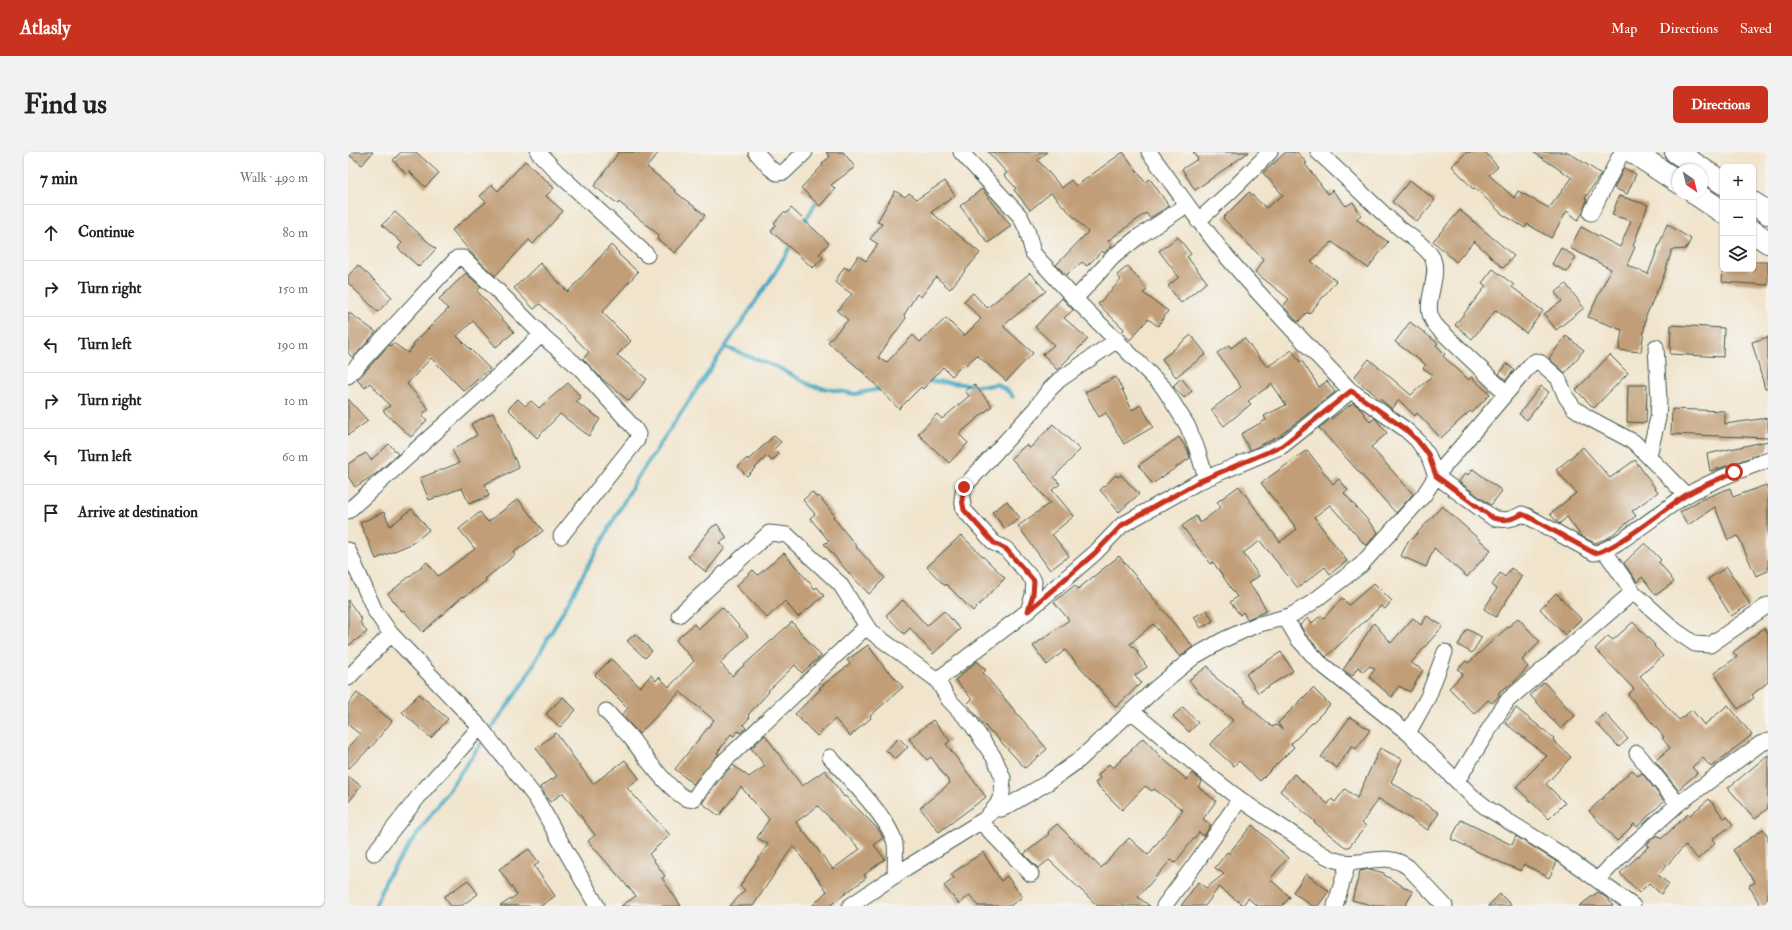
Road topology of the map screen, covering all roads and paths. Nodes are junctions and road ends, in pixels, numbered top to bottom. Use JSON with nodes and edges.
{"nodes":[{"id":1,"x":538,"y":152,"type":"edge"},
{"id":2,"x":756,"y":152,"type":"edge"},
{"id":3,"x":805,"y":152,"type":"edge"},
{"id":4,"x":962,"y":152,"type":"edge"},
{"id":5,"x":1148,"y":152,"type":"edge"},
{"id":6,"x":1270,"y":152,"type":"edge"},
{"id":7,"x":1318,"y":152,"type":"edge"},
{"id":8,"x":1622,"y":152,"type":"edge"},
{"id":9,"x":1633,"y":152,"type":"edge"},
{"id":10,"x":1676,"y":152,"type":"edge"},
{"id":11,"x":1672,"y":178,"type":"edge"},
{"id":12,"x":1720,"y":181,"type":"edge"},
{"id":13,"x":1705,"y":200,"type":"edge"},
{"id":14,"x":1187,"y":205,"type":"junction"},
{"id":15,"x":1756,"y":205,"type":"edge"},
{"id":16,"x":1720,"y":210,"type":"edge"},
{"id":17,"x":1591,"y":213,"type":"dead end"},
{"id":18,"x":1768,"y":213,"type":"edge"},
{"id":19,"x":1198,"y":221,"type":"junction"},
{"id":20,"x":1756,"y":234,"type":"edge"},
{"id":21,"x":1768,"y":242,"type":"edge"},
{"id":22,"x":647,"y":256,"type":"dead end"},
{"id":23,"x":1076,"y":299,"type":"junction"},
{"id":24,"x":541,"y":335,"type":"junction"},
{"id":25,"x":1117,"y":340,"type":"junction"},
{"id":26,"x":1656,"y":347,"type":"dead end"},
{"id":27,"x":348,"y":376,"type":"edge"},
{"id":28,"x":1351,"y":391,"type":"junction"},
{"id":29,"x":1506,"y":393,"type":"junction"},
{"id":30,"x":1649,"y":455,"type":"junction"},
{"id":31,"x":1768,"y":460,"type":"edge"},
{"id":32,"x":1436,"y":476,"type":"junction"},
{"id":33,"x":1206,"y":478,"type":"junction"},
{"id":34,"x":1686,"y":495,"type":"junction"},
{"id":35,"x":348,"y":511,"type":"edge"},
{"id":36,"x":561,"y":536,"type":"dead end"},
{"id":37,"x":348,"y":550,"type":"edge"},
{"id":38,"x":1604,"y":550,"type":"junction"},
{"id":39,"x":1633,"y":592,"type":"junction"},
{"id":40,"x":1768,"y":605,"type":"edge"},
{"id":41,"x":1028,"y":611,"type":"junction"},
{"id":42,"x":678,"y":615,"type":"dead end"},
{"id":43,"x":1285,"y":618,"type":"junction"},
{"id":44,"x":866,"y":626,"type":"junction"},
{"id":45,"x":391,"y":634,"type":"junction"},
{"id":46,"x":1445,"y":652,"type":"dead end"},
{"id":47,"x":348,"y":678,"type":"edge"},
{"id":48,"x":937,"y":680,"type":"junction"},
{"id":49,"x":606,"y":711,"type":"dead end"},
{"id":50,"x":1131,"y":711,"type":"junction"},
{"id":51,"x":480,"y":727,"type":"junction"},
{"id":52,"x":1408,"y":733,"type":"junction"},
{"id":53,"x":1768,"y":741,"type":"edge"},
{"id":54,"x":1637,"y":753,"type":"dead end"},
{"id":55,"x":830,"y":757,"type":"dead end"},
{"id":56,"x":1457,"y":781,"type":"junction"},
{"id":57,"x":1003,"y":783,"type":"junction"},
{"id":58,"x":1021,"y":798,"type":"junction"},
{"id":59,"x":1240,"y":799,"type":"junction"},
{"id":60,"x":1678,"y":804,"type":"junction"},
{"id":61,"x":994,"y":809,"type":"junction"},
{"id":62,"x":981,"y":822,"type":"junction"},
{"id":63,"x":374,"y":853,"type":"dead end"},
{"id":64,"x":1348,"y":863,"type":"junction"},
{"id":65,"x":1031,"y":874,"type":"dead end"},
{"id":66,"x":895,"y":876,"type":"junction"},
{"id":67,"x":1597,"y":880,"type":"junction"},
{"id":68,"x":866,"y":901,"type":"edge"},
{"id":69,"x":597,"y":906,"type":"edge"},
{"id":70,"x":850,"y":906,"type":"edge"},
{"id":71,"x":1164,"y":906,"type":"edge"},
{"id":72,"x":1335,"y":906,"type":"edge"},
{"id":73,"x":1445,"y":906,"type":"edge"},
{"id":74,"x":1633,"y":906,"type":"edge"}],
"edges":[{"from":1,"to":22,"type":"street"},
{"from":2,"to":3,"type":"street"},
{"from":4,"to":23,"type":"street"},
{"from":5,"to":14,"type":"street"},
{"from":6,"to":19,"type":"street"},
{"from":7,"to":29,"type":"street"},
{"from":8,"to":17,"type":"street"},
{"from":9,"to":11,"type":"main road"},
{"from":10,"to":12,"type":"main road"},
{"from":13,"to":16,"type":"main road"},
{"from":14,"to":19,"type":"street"},
{"from":14,"to":23,"type":"street"},
{"from":15,"to":18,"type":"main road"},
{"from":19,"to":28,"type":"street"},
{"from":20,"to":21,"type":"main road"},
{"from":23,"to":25,"type":"street"},
{"from":24,"to":27,"type":"street"},
{"from":24,"to":35,"type":"street"},
{"from":24,"to":36,"type":"street"},
{"from":25,"to":33,"type":"street"},
{"from":25,"to":41,"type":"street"},
{"from":26,"to":30,"type":"street"},
{"from":28,"to":32,"type":"street"},
{"from":28,"to":33,"type":"street"},
{"from":29,"to":30,"type":"street"},
{"from":29,"to":32,"type":"street"},
{"from":30,"to":34,"type":"street"},
{"from":31,"to":34,"type":"street"},
{"from":32,"to":38,"type":"street"},
{"from":32,"to":43,"type":"street"},
{"from":33,"to":41,"type":"street"},
{"from":34,"to":38,"type":"street"},
{"from":37,"to":45,"type":"street"},
{"from":38,"to":39,"type":"street"},
{"from":39,"to":40,"type":"street"},
{"from":39,"to":56,"type":"street"},
{"from":41,"to":48,"type":"street"},
{"from":42,"to":44,"type":"street"},
{"from":43,"to":50,"type":"street"},
{"from":43,"to":52,"type":"street"},
{"from":44,"to":48,"type":"street"},
{"from":44,"to":49,"type":"street"},
{"from":45,"to":47,"type":"street"},
{"from":45,"to":51,"type":"street"},
{"from":46,"to":52,"type":"street"},
{"from":48,"to":57,"type":"street"},
{"from":50,"to":58,"type":"street"},
{"from":50,"to":59,"type":"street"},
{"from":51,"to":63,"type":"street"},
{"from":51,"to":69,"type":"street"},
{"from":52,"to":56,"type":"street"},
{"from":53,"to":60,"type":"street"},
{"from":54,"to":60,"type":"street"},
{"from":55,"to":66,"type":"street"},
{"from":56,"to":67,"type":"street"},
{"from":57,"to":58,"type":"street"},
{"from":57,"to":61,"type":"street"},
{"from":58,"to":61,"type":"street"},
{"from":59,"to":64,"type":"street"},
{"from":59,"to":71,"type":"street"},
{"from":60,"to":67,"type":"street"},
{"from":61,"to":62,"type":"street"},
{"from":62,"to":65,"type":"street"},
{"from":62,"to":66,"type":"street"},
{"from":64,"to":72,"type":"street"},
{"from":64,"to":73,"type":"street"},
{"from":66,"to":68,"type":"street"},
{"from":67,"to":74,"type":"street"},
{"from":68,"to":70,"type":"street"}]}
